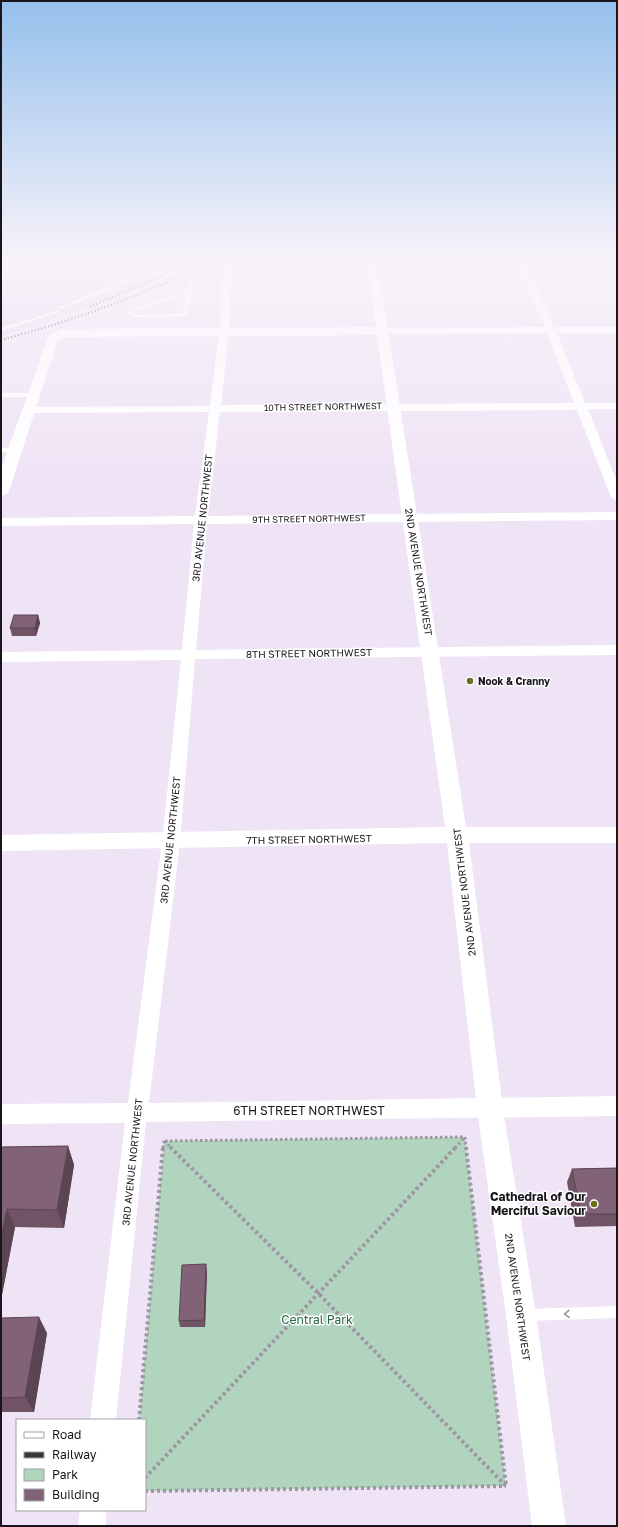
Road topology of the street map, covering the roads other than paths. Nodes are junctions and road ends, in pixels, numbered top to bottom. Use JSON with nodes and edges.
{"nodes":[{"id":1,"x":361,"y":331,"type":"edge"},
{"id":2,"x":382,"y":331,"type":"edge"},
{"id":3,"x":551,"y":331,"type":"edge"},
{"id":4,"x":224,"y":333,"type":"junction"},
{"id":5,"x":1,"y":395,"type":"edge"},
{"id":6,"x":35,"y":395,"type":"junction"},
{"id":7,"x":392,"y":406,"type":"junction"},
{"id":8,"x":581,"y":406,"type":"junction"},
{"id":9,"x":617,"y":406,"type":"edge"},
{"id":10,"x":215,"y":408,"type":"junction"},
{"id":11,"x":30,"y":410,"type":"junction"},
{"id":12,"x":1,"y":450,"type":"edge"},
{"id":13,"x":16,"y":450,"type":"junction"},
{"id":14,"x":1,"y":491,"type":"edge"},
{"id":15,"x":617,"y":497,"type":"edge"},
{"id":16,"x":617,"y":516,"type":"edge"},
{"id":17,"x":411,"y":518,"type":"junction"},
{"id":18,"x":201,"y":521,"type":"junction"},
{"id":19,"x":1,"y":522,"type":"edge"},
{"id":20,"x":617,"y":650,"type":"edge"},
{"id":21,"x":430,"y":651,"type":"junction"},
{"id":22,"x":188,"y":654,"type":"junction"},
{"id":23,"x":1,"y":657,"type":"edge"},
{"id":24,"x":617,"y":835,"type":"edge"},
{"id":25,"x":457,"y":836,"type":"junction"},
{"id":26,"x":171,"y":842,"type":"junction"},
{"id":27,"x":1,"y":844,"type":"edge"},
{"id":28,"x":617,"y":1106,"type":"edge"},
{"id":29,"x":490,"y":1110,"type":"junction"},
{"id":30,"x":137,"y":1112,"type":"junction"},
{"id":31,"x":1,"y":1114,"type":"edge"},
{"id":32,"x":611,"y":1312,"type":"edge"},
{"id":33,"x":522,"y":1315,"type":"junction"},
{"id":34,"x":103,"y":1419,"type":"edge"},
{"id":35,"x":94,"y":1511,"type":"edge"},
{"id":36,"x":92,"y":1526,"type":"edge"},
{"id":37,"x":549,"y":1526,"type":"edge"}],
"edges":[{"from":1,"to":4,"type":"street"},
{"from":2,"to":7,"type":"street","name":"2ND AVENUE NORTHWEST"},
{"from":3,"to":8,"type":"street"},
{"from":4,"to":6,"type":"street"},
{"from":4,"to":10,"type":"street","name":"3RD AVENUE NORTHWEST"},
{"from":5,"to":6,"type":"lane"},
{"from":6,"to":11,"type":"street"},
{"from":7,"to":8,"type":"street","name":"10TH STREET NORTHWEST"},
{"from":7,"to":10,"type":"street","name":"10TH STREET NORTHWEST"},
{"from":7,"to":17,"type":"street","name":"2ND AVENUE NORTHWEST"},
{"from":8,"to":9,"type":"street","name":"10TH STREET NORTHWEST"},
{"from":8,"to":15,"type":"street"},
{"from":10,"to":11,"type":"street","name":"10TH STREET NORTHWEST"},
{"from":10,"to":18,"type":"street","name":"3RD AVENUE NORTHWEST"},
{"from":11,"to":13,"type":"street"},
{"from":12,"to":13,"type":"lane"},
{"from":13,"to":14,"type":"street"},
{"from":16,"to":17,"type":"street","name":"9TH STREET NORTHWEST"},
{"from":17,"to":18,"type":"street","name":"9TH STREET NORTHWEST"},
{"from":17,"to":21,"type":"street","name":"2ND AVENUE NORTHWEST"},
{"from":18,"to":19,"type":"street","name":"9TH STREET NORTHWEST"},
{"from":18,"to":22,"type":"street","name":"3RD AVENUE NORTHWEST"},
{"from":20,"to":21,"type":"street","name":"8TH STREET NORTHWEST"},
{"from":21,"to":22,"type":"street","name":"8TH STREET NORTHWEST"},
{"from":21,"to":25,"type":"street","name":"2ND AVENUE NORTHWEST"},
{"from":22,"to":23,"type":"street","name":"8TH STREET NORTHWEST"},
{"from":22,"to":26,"type":"street","name":"3RD AVENUE NORTHWEST"},
{"from":24,"to":25,"type":"street","name":"7TH STREET NORTHWEST"},
{"from":25,"to":26,"type":"street","name":"7TH STREET NORTHWEST"},
{"from":25,"to":29,"type":"street","name":"2ND AVENUE NORTHWEST"},
{"from":26,"to":27,"type":"street","name":"7TH STREET NORTHWEST"},
{"from":26,"to":30,"type":"street","name":"3RD AVENUE NORTHWEST"},
{"from":28,"to":29,"type":"street","name":"6TH STREET NORTHWEST"},
{"from":29,"to":30,"type":"street","name":"6TH STREET NORTHWEST"},
{"from":29,"to":33,"type":"street","name":"2ND AVENUE NORTHWEST"},
{"from":30,"to":31,"type":"street","name":"6TH STREET NORTHWEST"},
{"from":30,"to":34,"type":"street","name":"3RD AVENUE NORTHWEST"},
{"from":32,"to":33,"type":"lane","one_way":true},
{"from":33,"to":37,"type":"street","name":"2ND AVENUE NORTHWEST"},
{"from":35,"to":36,"type":"street"}]}
